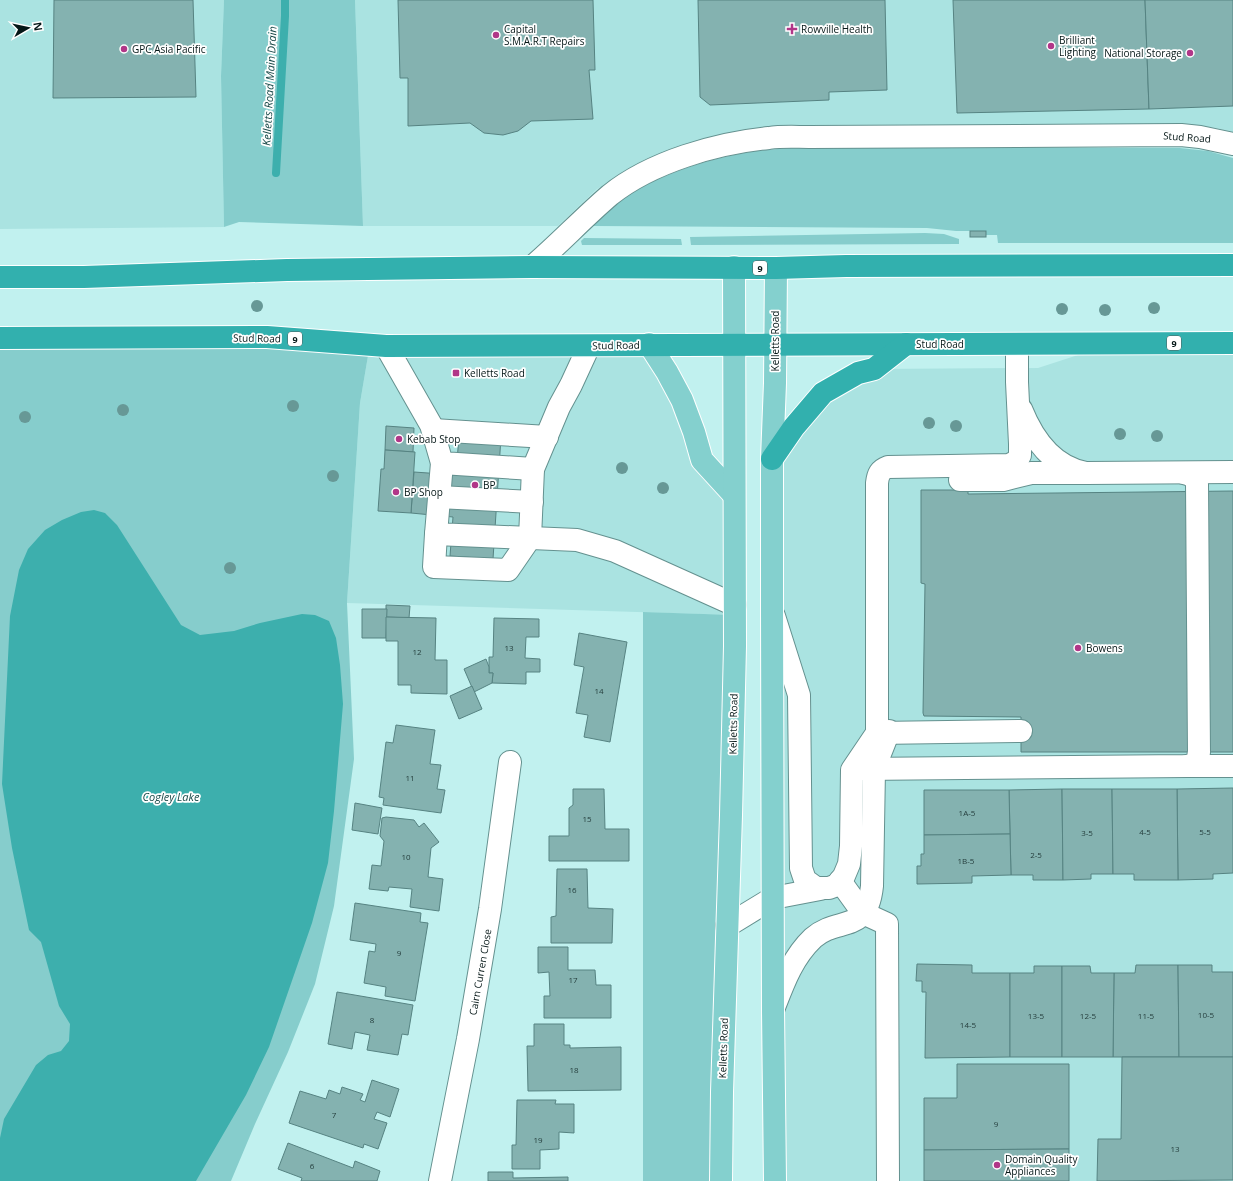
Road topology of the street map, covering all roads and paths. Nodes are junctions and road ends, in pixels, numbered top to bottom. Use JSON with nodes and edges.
{"nodes":[{"id":1,"x":1233,"y":144,"type":"edge"},
{"id":2,"x":1233,"y":265,"type":"edge"},
{"id":3,"x":532,"y":267,"type":"junction"},
{"id":4,"x":734,"y":267,"type":"junction"},
{"id":5,"x":776,"y":268,"type":"junction"},
{"id":6,"x":0,"y":277,"type":"edge"},
{"id":7,"x":0,"y":338,"type":"edge"},
{"id":8,"x":1233,"y":343,"type":"edge"},
{"id":9,"x":649,"y":344,"type":"junction"},
{"id":10,"x":734,"y":344,"type":"junction"},
{"id":11,"x":775,"y":344,"type":"junction"},
{"id":12,"x":906,"y":344,"type":"junction"},
{"id":13,"x":1017,"y":344,"type":"junction"},
{"id":14,"x":386,"y":346,"type":"junction"},
{"id":15,"x":589,"y":346,"type":"junction"},
{"id":16,"x":1018,"y":399,"type":"junction"},
{"id":17,"x":433,"y":430,"type":"junction"},
{"id":18,"x":547,"y":436,"type":"junction"},
{"id":19,"x":772,"y":459,"type":"junction"},
{"id":20,"x":442,"y":463,"type":"junction"},
{"id":21,"x":533,"y":469,"type":"junction"},
{"id":22,"x":1233,"y":472,"type":"edge"},
{"id":23,"x":1086,"y":473,"type":"junction"},
{"id":24,"x":1184,"y":473,"type":"junction"},
{"id":25,"x":734,"y":494,"type":"junction"},
{"id":26,"x":439,"y":497,"type":"junction"},
{"id":27,"x":532,"y":502,"type":"junction"},
{"id":28,"x":436,"y":534,"type":"junction"},
{"id":29,"x":530,"y":538,"type":"junction"},
{"id":30,"x":735,"y":605,"type":"junction"},
{"id":31,"x":772,"y":607,"type":"junction"},
{"id":32,"x":1021,"y":731,"type":"dead end"},
{"id":33,"x":883,"y":733,"type":"junction"},
{"id":34,"x":510,"y":762,"type":"dead end"},
{"id":35,"x":1187,"y":766,"type":"junction"},
{"id":36,"x":1233,"y":766,"type":"edge"},
{"id":37,"x":874,"y":769,"type":"junction"},
{"id":38,"x":852,"y":770,"type":"junction"},
{"id":39,"x":830,"y":885,"type":"junction"},
{"id":40,"x":773,"y":898,"type":"junction"},
{"id":41,"x":863,"y":913,"type":"junction"},
{"id":42,"x":727,"y":926,"type":"junction"},
{"id":43,"x":773,"y":1010,"type":"junction"},
{"id":44,"x":440,"y":1181,"type":"edge"},
{"id":45,"x":721,"y":1181,"type":"edge"},
{"id":46,"x":775,"y":1181,"type":"edge"},
{"id":47,"x":888,"y":1181,"type":"edge"}],
"edges":[{"from":1,"to":3,"type":"street","name":"Stud Road"},
{"from":2,"to":5,"type":"highway","number":"9"},
{"from":3,"to":4,"type":"highway","number":"9"},
{"from":3,"to":6,"type":"highway","number":"9"},
{"from":4,"to":5,"type":"highway","number":"9"},
{"from":4,"to":10,"type":"main road","name":"Kelletts Road"},
{"from":5,"to":11,"type":"main road","name":"Kelletts Road"},
{"from":7,"to":14,"type":"highway","name":"Stud Road","number":"9"},
{"from":8,"to":13,"type":"highway","name":"Stud Road","number":"9"},
{"from":9,"to":10,"type":"highway","name":"Stud Road","number":"9"},
{"from":9,"to":15,"type":"highway","name":"Stud Road","number":"9"},
{"from":9,"to":25,"type":"main road"},
{"from":10,"to":11,"type":"highway","name":"Stud Road","number":"9"},
{"from":10,"to":25,"type":"main road","name":"Kelletts Road"},
{"from":11,"to":12,"type":"highway","name":"Stud Road","number":"9"},
{"from":11,"to":19,"type":"main road","name":"Kelletts Road"},
{"from":12,"to":13,"type":"highway","name":"Stud Road","number":"9"},
{"from":12,"to":19,"type":"highway"},
{"from":13,"to":16,"type":"street"},
{"from":14,"to":15,"type":"highway","name":"Stud Road","number":"9"},
{"from":14,"to":17,"type":"street"},
{"from":15,"to":18,"type":"street"},
{"from":16,"to":23,"type":"street"},
{"from":16,"to":33,"type":"street"},
{"from":17,"to":18,"type":"street"},
{"from":17,"to":20,"type":"street"},
{"from":18,"to":21,"type":"street"},
{"from":19,"to":31,"type":"main road","name":"Kelletts Road"},
{"from":20,"to":21,"type":"street"},
{"from":20,"to":26,"type":"street"},
{"from":21,"to":27,"type":"street"},
{"from":22,"to":24,"type":"street"},
{"from":23,"to":24,"type":"street"},
{"from":23,"to":33,"type":"street"},
{"from":24,"to":35,"type":"street"},
{"from":25,"to":30,"type":"main road","name":"Kelletts Road"},
{"from":26,"to":27,"type":"street"},
{"from":26,"to":28,"type":"street"},
{"from":27,"to":29,"type":"street"},
{"from":28,"to":29,"type":"street"},
{"from":28,"to":29,"type":"street"},
{"from":29,"to":30,"type":"street"},
{"from":30,"to":42,"type":"main road","name":"Kelletts Road"},
{"from":31,"to":39,"type":"street"},
{"from":31,"to":40,"type":"main road","name":"Kelletts Road"},
{"from":32,"to":33,"type":"street"},
{"from":33,"to":37,"type":"street"},
{"from":33,"to":38,"type":"street"},
{"from":34,"to":44,"type":"street","name":"Cairn Curren Close"},
{"from":35,"to":36,"type":"street"},
{"from":35,"to":37,"type":"street"},
{"from":37,"to":38,"type":"street"},
{"from":37,"to":41,"type":"street"},
{"from":38,"to":39,"type":"street"},
{"from":39,"to":40,"type":"street"},
{"from":39,"to":41,"type":"street"},
{"from":40,"to":42,"type":"street"},
{"from":40,"to":43,"type":"main road","name":"Kelletts Road"},
{"from":41,"to":43,"type":"street"},
{"from":41,"to":47,"type":"street"},
{"from":42,"to":45,"type":"main road","name":"Kelletts Road"},
{"from":43,"to":46,"type":"main road","name":"Kelletts Road"}]}
